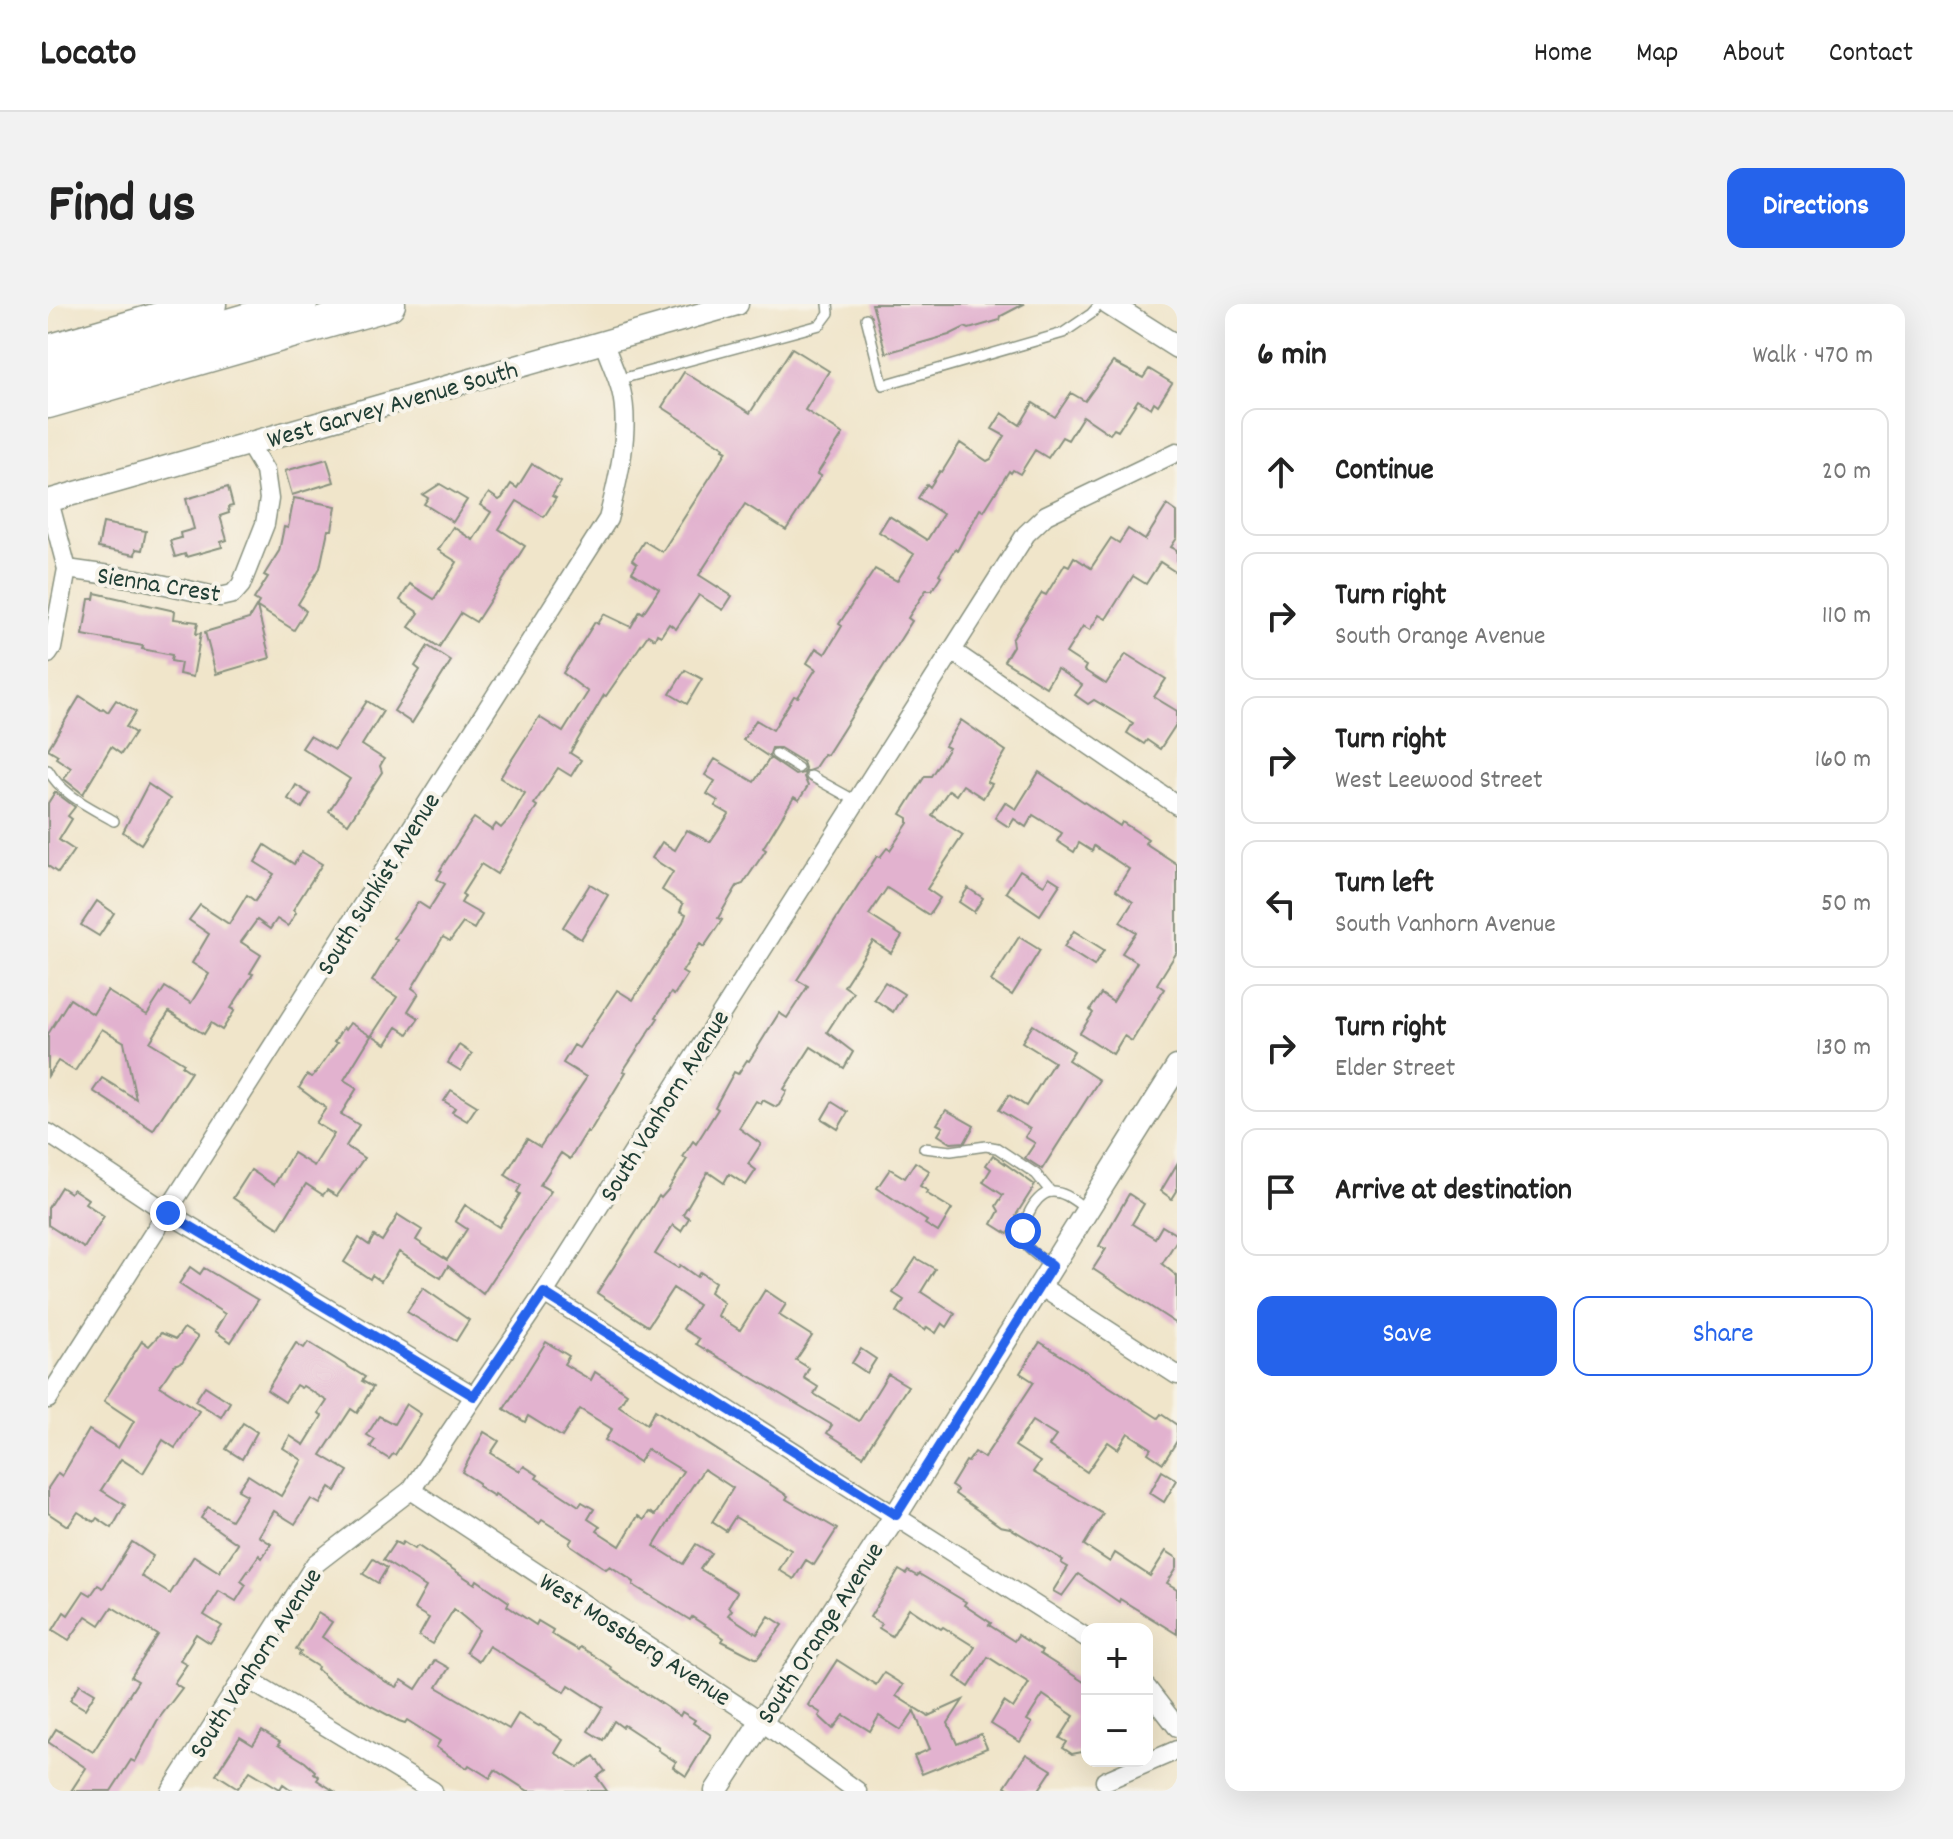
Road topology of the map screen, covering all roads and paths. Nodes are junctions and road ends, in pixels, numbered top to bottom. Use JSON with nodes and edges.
{"nodes":[{"id":1,"x":138,"y":304,"type":"edge"},
{"id":2,"x":210,"y":304,"type":"edge"},
{"id":3,"x":301,"y":304,"type":"edge"},
{"id":4,"x":389,"y":304,"type":"edge"},
{"id":5,"x":737,"y":304,"type":"edge"},
{"id":6,"x":828,"y":304,"type":"edge"},
{"id":7,"x":1100,"y":304,"type":"edge"},
{"id":8,"x":1109,"y":304,"type":"edge"},
{"id":9,"x":866,"y":318,"type":"dead end"},
{"id":10,"x":48,"y":330,"type":"edge"},
{"id":11,"x":604,"y":343,"type":"junction"},
{"id":12,"x":1177,"y":347,"type":"edge"},
{"id":13,"x":48,"y":351,"type":"edge"},
{"id":14,"x":48,"y":377,"type":"edge"},
{"id":15,"x":617,"y":380,"type":"junction"},
{"id":16,"x":48,"y":402,"type":"edge"},
{"id":17,"x":249,"y":444,"type":"junction"},
{"id":18,"x":1177,"y":452,"type":"edge"},
{"id":19,"x":48,"y":501,"type":"edge"},
{"id":20,"x":67,"y":569,"type":"junction"},
{"id":21,"x":952,"y":651,"type":"junction"},
{"id":22,"x":48,"y":654,"type":"edge"},
{"id":23,"x":776,"y":754,"type":"dead end"},
{"id":24,"x":798,"y":768,"type":"dead end"},
{"id":25,"x":48,"y":770,"type":"edge"},
{"id":26,"x":811,"y":776,"type":"dead end"},
{"id":27,"x":856,"y":801,"type":"junction"},
{"id":28,"x":1177,"y":805,"type":"edge"},
{"id":29,"x":114,"y":821,"type":"dead end"},
{"id":30,"x":1177,"y":1067,"type":"edge"},
{"id":31,"x":48,"y":1133,"type":"edge"},
{"id":32,"x":924,"y":1148,"type":"dead end"},
{"id":33,"x":1051,"y":1192,"type":"junction"},
{"id":34,"x":1086,"y":1209,"type":"junction"},
{"id":35,"x":168,"y":1213,"type":"junction"},
{"id":36,"x":1052,"y":1266,"type":"junction"},
{"id":37,"x":1040,"y":1286,"type":"junction"},
{"id":38,"x":544,"y":1293,"type":"junction"},
{"id":39,"x":1177,"y":1375,"type":"edge"},
{"id":40,"x":474,"y":1396,"type":"junction"},
{"id":41,"x":48,"y":1399,"type":"edge"},
{"id":42,"x":411,"y":1490,"type":"junction"},
{"id":43,"x":896,"y":1515,"type":"junction"},
{"id":44,"x":1081,"y":1634,"type":"edge"},
{"id":45,"x":243,"y":1676,"type":"junction"},
{"id":46,"x":1152,"y":1695,"type":"edge"},
{"id":47,"x":761,"y":1721,"type":"junction"},
{"id":48,"x":1177,"y":1727,"type":"edge"},
{"id":49,"x":1177,"y":1750,"type":"edge"},
{"id":50,"x":1105,"y":1781,"type":"dead end"},
{"id":51,"x":171,"y":1791,"type":"edge"},
{"id":52,"x":433,"y":1791,"type":"edge"},
{"id":53,"x":716,"y":1791,"type":"edge"},
{"id":54,"x":857,"y":1791,"type":"edge"}],
"edges":[{"from":1,"to":10,"type":"highway"},
{"from":2,"to":13,"type":"highway"},
{"from":3,"to":14,"type":"highway"},
{"from":4,"to":16,"type":"highway"},
{"from":5,"to":11,"type":"street","name":"West Garvey Avenue South"},
{"from":6,"to":15,"type":"lane"},
{"from":7,"to":9,"type":"lane"},
{"from":8,"to":12,"type":"street"},
{"from":11,"to":15,"type":"street","name":"South Sunkist Avenue"},
{"from":11,"to":17,"type":"street","name":"West Garvey Avenue South"},
{"from":15,"to":35,"type":"street","name":"South Sunkist Avenue"},
{"from":17,"to":19,"type":"street","name":"West Garvey Avenue South"},
{"from":17,"to":20,"type":"street","name":"Sienna Crest"},
{"from":18,"to":21,"type":"street","name":"South Vanhorn Avenue"},
{"from":19,"to":20,"type":"street"},
{"from":20,"to":22,"type":"street"},
{"from":21,"to":27,"type":"street","name":"South Vanhorn Avenue"},
{"from":21,"to":28,"type":"street"},
{"from":23,"to":24,"type":"lane"},
{"from":25,"to":29,"type":"lane"},
{"from":26,"to":27,"type":"lane"},
{"from":27,"to":38,"type":"street","name":"South Vanhorn Avenue"},
{"from":30,"to":34,"type":"street","name":"South Orange Avenue"},
{"from":31,"to":35,"type":"street"},
{"from":32,"to":33,"type":"lane"},
{"from":33,"to":34,"type":"lane"},
{"from":33,"to":36,"type":"lane"},
{"from":34,"to":36,"type":"street","name":"South Orange Avenue"},
{"from":35,"to":40,"type":"street"},
{"from":35,"to":41,"type":"street","name":"South Sunkist Avenue"},
{"from":36,"to":37,"type":"street","name":"South Orange Avenue"},
{"from":37,"to":39,"type":"street"},
{"from":37,"to":43,"type":"street","name":"South Orange Avenue"},
{"from":38,"to":40,"type":"street","name":"South Vanhorn Avenue"},
{"from":38,"to":43,"type":"street"},
{"from":40,"to":42,"type":"street","name":"South Vanhorn Avenue"},
{"from":42,"to":45,"type":"street","name":"South Vanhorn Avenue"},
{"from":42,"to":47,"type":"street","name":"West Mossberg Avenue"},
{"from":43,"to":44,"type":"street"},
{"from":43,"to":47,"type":"street","name":"South Orange Avenue"},
{"from":45,"to":51,"type":"street","name":"South Vanhorn Avenue"},
{"from":45,"to":52,"type":"street"},
{"from":46,"to":48,"type":"street"},
{"from":47,"to":53,"type":"street","name":"South Orange Avenue"},
{"from":47,"to":54,"type":"street","name":"West Mossberg Avenue"},
{"from":49,"to":50,"type":"street"}]}
